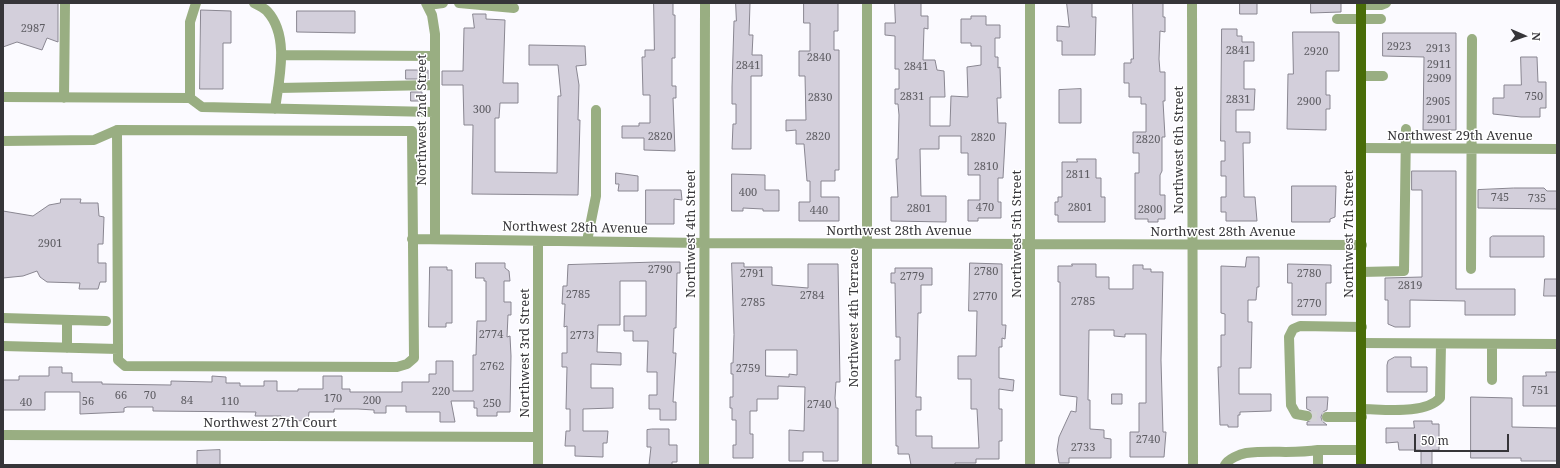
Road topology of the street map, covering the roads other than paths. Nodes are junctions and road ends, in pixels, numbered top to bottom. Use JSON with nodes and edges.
{"nodes":[{"id":1,"x":65,"y":3,"type":"edge"},
{"id":2,"x":196,"y":3,"type":"edge"},
{"id":3,"x":254,"y":3,"type":"edge"},
{"id":4,"x":443,"y":3,"type":"edge"},
{"id":5,"x":459,"y":3,"type":"edge"},
{"id":6,"x":705,"y":3,"type":"edge"},
{"id":7,"x":867,"y":3,"type":"edge"},
{"id":8,"x":1030,"y":3,"type":"edge"},
{"id":9,"x":1192,"y":3,"type":"edge"},
{"id":10,"x":1386,"y":3,"type":"edge"},
{"id":11,"x":427,"y":4,"type":"edge"},
{"id":12,"x":1361,"y":4,"type":"edge"},
{"id":13,"x":266,"y":7,"type":"edge"},
{"id":14,"x":514,"y":8,"type":"dead end"},
{"id":15,"x":1337,"y":19,"type":"dead end"},
{"id":16,"x":1361,"y":19,"type":"junction"},
{"id":17,"x":1381,"y":19,"type":"dead end"},
{"id":18,"x":1472,"y":39,"type":"dead end"},
{"id":19,"x":281,"y":55,"type":"junction"},
{"id":20,"x":435,"y":56,"type":"junction"},
{"id":21,"x":1362,"y":76,"type":"junction"},
{"id":22,"x":1383,"y":76,"type":"dead end"},
{"id":23,"x":435,"y":85,"type":"junction"},
{"id":24,"x":278,"y":88,"type":"junction"},
{"id":25,"x":3,"y":98,"type":"edge"},
{"id":26,"x":64,"y":98,"type":"junction"},
{"id":27,"x":190,"y":98,"type":"junction"},
{"id":28,"x":275,"y":109,"type":"junction"},
{"id":29,"x":596,"y":110,"type":"dead end"},
{"id":30,"x":434,"y":112,"type":"junction"},
{"id":31,"x":1406,"y":129,"type":"dead end"},
{"id":32,"x":117,"y":130,"type":"junction"},
{"id":33,"x":3,"y":141,"type":"edge"},
{"id":34,"x":1362,"y":148,"type":"junction"},
{"id":35,"x":1406,"y":148,"type":"junction"},
{"id":36,"x":1472,"y":149,"type":"junction"},
{"id":37,"x":1557,"y":149,"type":"edge"},
{"id":38,"x":412,"y":239,"type":"junction"},
{"id":39,"x":435,"y":239,"type":"junction"},
{"id":40,"x":538,"y":241,"type":"junction"},
{"id":41,"x":587,"y":242,"type":"junction"},
{"id":42,"x":704,"y":243,"type":"junction"},
{"id":43,"x":866,"y":244,"type":"junction"},
{"id":44,"x":1030,"y":244,"type":"junction"},
{"id":45,"x":1192,"y":245,"type":"junction"},
{"id":46,"x":1362,"y":245,"type":"junction"},
{"id":47,"x":1471,"y":269,"type":"dead end"},
{"id":48,"x":1362,"y":272,"type":"junction"},
{"id":49,"x":3,"y":318,"type":"edge"},
{"id":50,"x":67,"y":320,"type":"junction"},
{"id":51,"x":106,"y":321,"type":"dead end"},
{"id":52,"x":1362,"y":327,"type":"junction"},
{"id":53,"x":1361,"y":343,"type":"junction"},
{"id":54,"x":1441,"y":344,"type":"junction"},
{"id":55,"x":1492,"y":344,"type":"junction"},
{"id":56,"x":1557,"y":344,"type":"edge"},
{"id":57,"x":3,"y":346,"type":"edge"},
{"id":58,"x":67,"y":348,"type":"junction"},
{"id":59,"x":118,"y":349,"type":"junction"},
{"id":60,"x":1492,"y":380,"type":"dead end"},
{"id":61,"x":1361,"y":413,"type":"junction"},
{"id":62,"x":1307,"y":416,"type":"tunnel mouth"},
{"id":63,"x":1327,"y":417,"type":"tunnel mouth"},
{"id":64,"x":3,"y":435,"type":"edge"},
{"id":65,"x":538,"y":438,"type":"junction"},
{"id":66,"x":1318,"y":450,"type":"junction"},
{"id":67,"x":1361,"y":450,"type":"junction"},
{"id":68,"x":538,"y":465,"type":"edge"},
{"id":69,"x":704,"y":465,"type":"edge"},
{"id":70,"x":867,"y":465,"type":"edge"},
{"id":71,"x":1030,"y":465,"type":"edge"},
{"id":72,"x":1193,"y":465,"type":"edge"},
{"id":73,"x":1225,"y":465,"type":"edge"},
{"id":74,"x":1318,"y":465,"type":"edge"},
{"id":75,"x":1362,"y":465,"type":"edge"}],
"edges":[{"from":1,"to":26,"type":"street"},
{"from":2,"to":27,"type":"street"},
{"from":3,"to":13,"type":"street"},
{"from":4,"to":11,"type":"street"},
{"from":5,"to":14,"type":"street"},
{"from":6,"to":42,"type":"street","name":"Northwest 4th Street"},
{"from":7,"to":43,"type":"street","name":"Northwest 4th Terrace"},
{"from":8,"to":44,"type":"street","name":"Northwest 5th Street"},
{"from":9,"to":45,"type":"street","name":"Northwest 6th Street"},
{"from":10,"to":12,"type":"street"},
{"from":11,"to":20,"type":"street","name":"Northwest 2nd Street"},
{"from":12,"to":16,"type":"main road","name":"Northwest 7th Street"},
{"from":13,"to":19,"type":"street"},
{"from":15,"to":16,"type":"street"},
{"from":16,"to":17,"type":"street"},
{"from":16,"to":21,"type":"main road","name":"Northwest 7th Street"},
{"from":18,"to":36,"type":"street"},
{"from":19,"to":20,"type":"street"},
{"from":19,"to":24,"type":"street"},
{"from":20,"to":23,"type":"street","name":"Northwest 2nd Street"},
{"from":21,"to":22,"type":"street"},
{"from":21,"to":34,"type":"main road","name":"Northwest 7th Street"},
{"from":23,"to":24,"type":"street"},
{"from":23,"to":30,"type":"street","name":"Northwest 2nd Street"},
{"from":24,"to":28,"type":"street"},
{"from":25,"to":26,"type":"street"},
{"from":26,"to":27,"type":"street"},
{"from":27,"to":28,"type":"street"},
{"from":28,"to":30,"type":"street"},
{"from":29,"to":41,"type":"street"},
{"from":30,"to":39,"type":"street","name":"Northwest 2nd Street"},
{"from":31,"to":35,"type":"street"},
{"from":32,"to":33,"type":"street"},
{"from":32,"to":38,"type":"street"},
{"from":32,"to":59,"type":"street"},
{"from":34,"to":35,"type":"street","name":"Northwest 29th Avenue"},
{"from":34,"to":46,"type":"main road","name":"Northwest 7th Street"},
{"from":35,"to":36,"type":"street","name":"Northwest 29th Avenue"},
{"from":35,"to":48,"type":"street"},
{"from":36,"to":37,"type":"street","name":"Northwest 29th Avenue"},
{"from":36,"to":47,"type":"street"},
{"from":38,"to":39,"type":"street","name":"Northwest 28th Avenue"},
{"from":38,"to":59,"type":"street"},
{"from":39,"to":40,"type":"street","name":"Northwest 28th Avenue"},
{"from":40,"to":41,"type":"street","name":"Northwest 28th Avenue"},
{"from":40,"to":65,"type":"street","name":"Northwest 3rd Street"},
{"from":41,"to":42,"type":"street","name":"Northwest 28th Avenue"},
{"from":42,"to":43,"type":"street","name":"Northwest 28th Avenue"},
{"from":42,"to":69,"type":"street","name":"Northwest 4th Street"},
{"from":43,"to":44,"type":"street","name":"Northwest 28th Avenue"},
{"from":43,"to":70,"type":"street","name":"Northwest 4th Terrace"},
{"from":44,"to":45,"type":"street","name":"Northwest 28th Avenue"},
{"from":44,"to":71,"type":"street","name":"Northwest 5th Street"},
{"from":45,"to":46,"type":"street","name":"Northwest 28th Avenue"},
{"from":45,"to":72,"type":"street","name":"Northwest 6th Street"},
{"from":46,"to":48,"type":"main road","name":"Northwest 7th Street"},
{"from":48,"to":52,"type":"main road","name":"Northwest 7th Street"},
{"from":49,"to":50,"type":"street"},
{"from":50,"to":51,"type":"street"},
{"from":50,"to":58,"type":"street"},
{"from":52,"to":53,"type":"main road","name":"Northwest 7th Street"},
{"from":52,"to":62,"type":"street"},
{"from":53,"to":54,"type":"street"},
{"from":53,"to":61,"type":"main road","name":"Northwest 7th Street"},
{"from":54,"to":55,"type":"street"},
{"from":54,"to":61,"type":"street"},
{"from":55,"to":56,"type":"street"},
{"from":55,"to":60,"type":"street"},
{"from":57,"to":58,"type":"street"},
{"from":58,"to":59,"type":"street"},
{"from":61,"to":63,"type":"street"},
{"from":61,"to":67,"type":"main road","name":"Northwest 7th Street"},
{"from":64,"to":65,"type":"street","name":"Northwest 27th Court"},
{"from":65,"to":68,"type":"street","name":"Northwest 3rd Street"},
{"from":66,"to":67,"type":"street"},
{"from":66,"to":73,"type":"street"},
{"from":66,"to":74,"type":"street"},
{"from":67,"to":75,"type":"main road","name":"Northwest 7th Street"}]}
